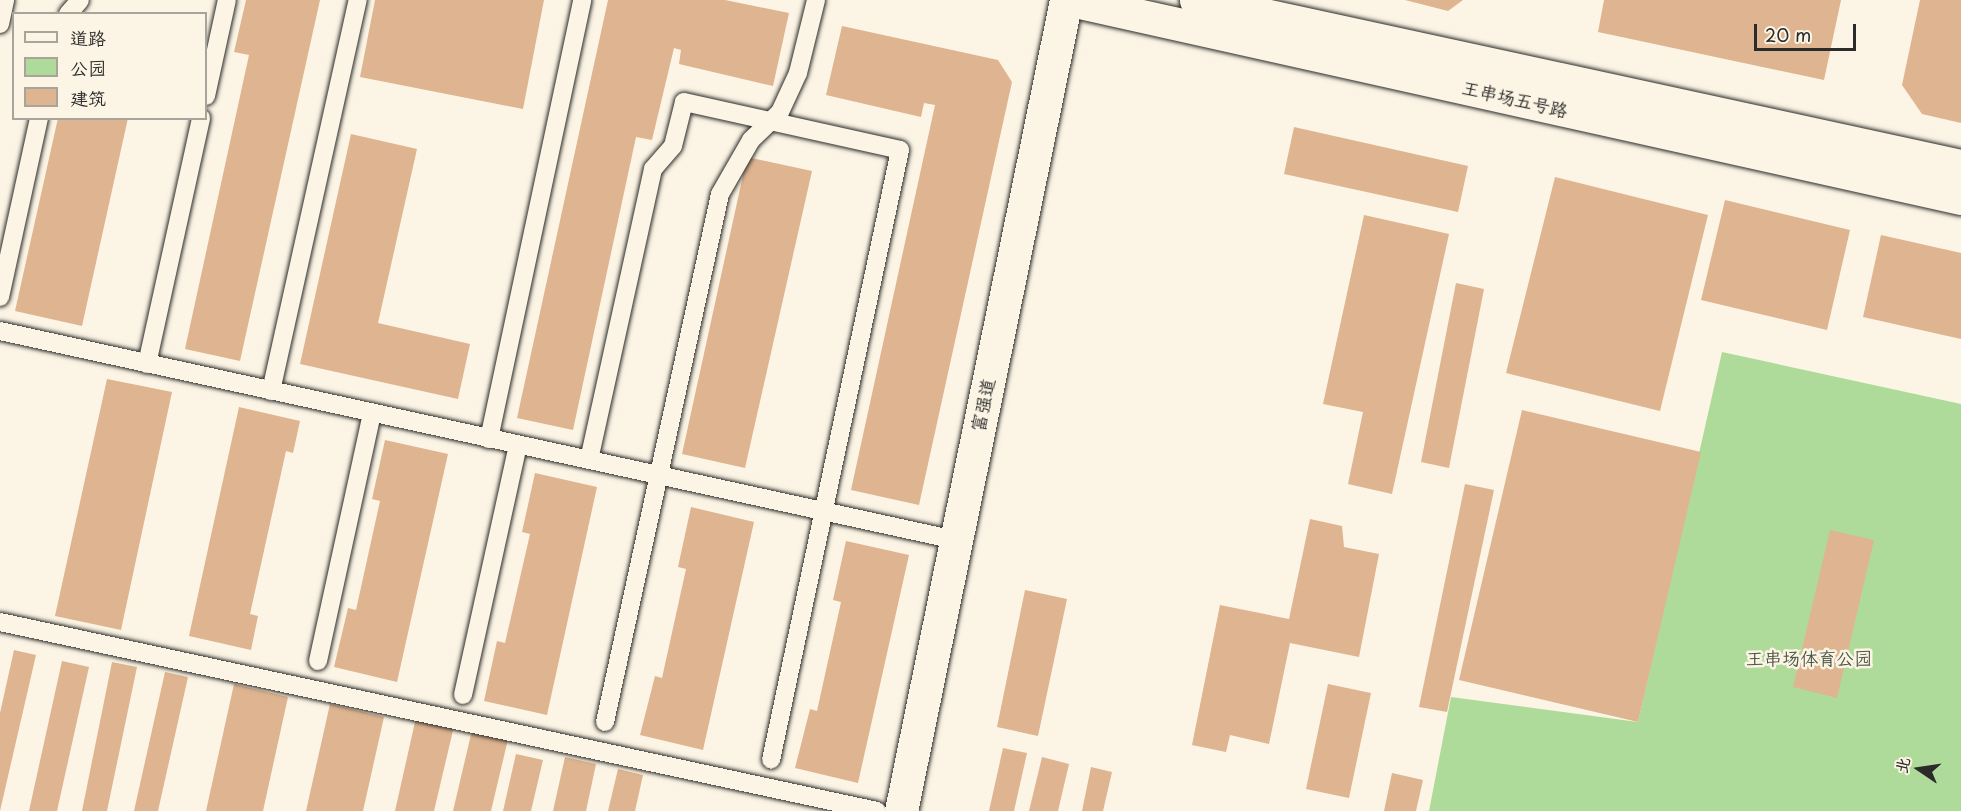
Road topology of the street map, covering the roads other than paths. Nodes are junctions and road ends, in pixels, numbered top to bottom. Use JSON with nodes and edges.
{"nodes":[{"id":1,"x":5,"y":0,"type":"edge"},
{"id":2,"x":80,"y":0,"type":"edge"},
{"id":3,"x":226,"y":0,"type":"edge"},
{"id":4,"x":358,"y":0,"type":"edge"},
{"id":5,"x":582,"y":0,"type":"edge"},
{"id":6,"x":816,"y":0,"type":"edge"},
{"id":7,"x":1068,"y":0,"type":"edge"},
{"id":8,"x":1196,"y":0,"type":"edge"},
{"id":9,"x":70,"y":12,"type":"edge"},
{"id":10,"x":0,"y":24,"type":"edge"},
{"id":11,"x":207,"y":91,"type":"edge"},
{"id":12,"x":39,"y":120,"type":"edge"},
{"id":13,"x":201,"y":120,"type":"edge"},
{"id":14,"x":771,"y":121,"type":"junction"},
{"id":15,"x":1961,"y":166,"type":"edge"},
{"id":16,"x":1961,"y":198,"type":"edge"},
{"id":17,"x":0,"y":297,"type":"edge"},
{"id":18,"x":0,"y":331,"type":"edge"},
{"id":19,"x":147,"y":364,"type":"junction"},
{"id":20,"x":271,"y":391,"type":"junction"},
{"id":21,"x":372,"y":413,"type":"junction"},
{"id":22,"x":489,"y":439,"type":"junction"},
{"id":23,"x":518,"y":445,"type":"junction"},
{"id":24,"x":589,"y":460,"type":"junction"},
{"id":25,"x":659,"y":476,"type":"junction"},
{"id":26,"x":824,"y":511,"type":"junction"},
{"id":27,"x":956,"y":540,"type":"junction"},
{"id":28,"x":0,"y":622,"type":"edge"},
{"id":29,"x":318,"y":661,"type":"dead end"},
{"id":30,"x":463,"y":694,"type":"dead end"},
{"id":31,"x":605,"y":722,"type":"dead end"},
{"id":32,"x":771,"y":760,"type":"dead end"},
{"id":33,"x":877,"y":811,"type":"edge"},
{"id":34,"x":901,"y":811,"type":"edge"}],
"edges":[{"from":1,"to":10,"type":"lane"},
{"from":2,"to":9,"type":"lane"},
{"from":3,"to":11,"type":"lane"},
{"from":4,"to":20,"type":"lane"},
{"from":5,"to":22,"type":"lane"},
{"from":6,"to":14,"type":"lane"},
{"from":7,"to":16,"type":"street","name":"王串场五号路"},
{"from":7,"to":27,"type":"street","name":"富强道"},
{"from":8,"to":15,"type":"street","name":"王串场五号路"},
{"from":12,"to":17,"type":"lane"},
{"from":13,"to":19,"type":"lane"},
{"from":14,"to":24,"type":"lane"},
{"from":14,"to":25,"type":"lane"},
{"from":14,"to":26,"type":"lane"},
{"from":18,"to":19,"type":"lane"},
{"from":19,"to":20,"type":"lane"},
{"from":20,"to":21,"type":"lane"},
{"from":21,"to":22,"type":"lane"},
{"from":21,"to":29,"type":"lane"},
{"from":22,"to":23,"type":"lane"},
{"from":23,"to":24,"type":"lane"},
{"from":23,"to":30,"type":"lane"},
{"from":24,"to":25,"type":"lane"},
{"from":25,"to":26,"type":"lane"},
{"from":25,"to":31,"type":"lane"},
{"from":26,"to":27,"type":"lane"},
{"from":26,"to":32,"type":"lane"},
{"from":27,"to":34,"type":"street","name":"富强道"},
{"from":28,"to":33,"type":"lane"}]}
